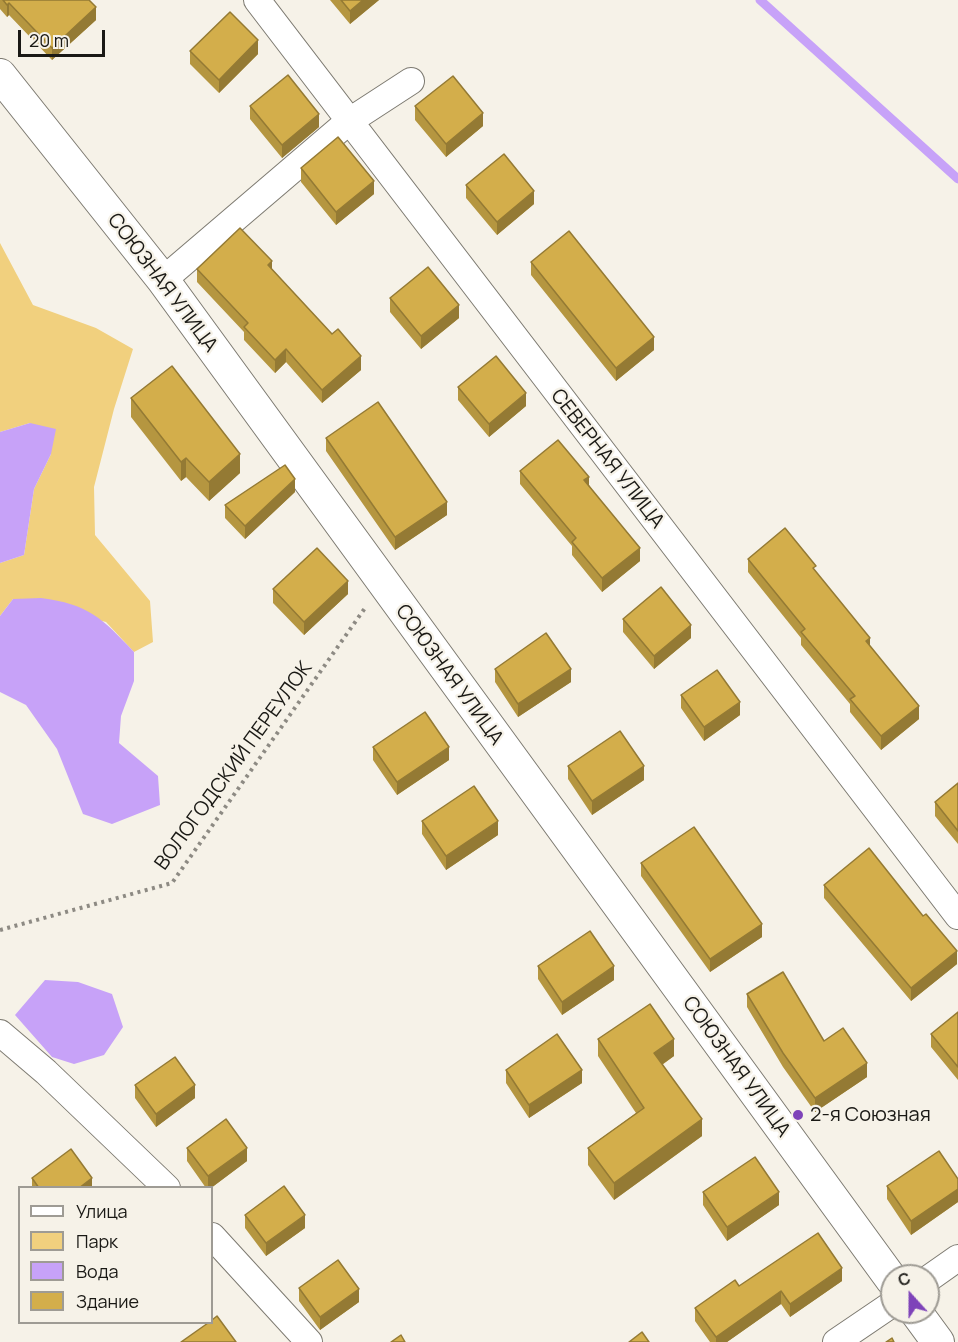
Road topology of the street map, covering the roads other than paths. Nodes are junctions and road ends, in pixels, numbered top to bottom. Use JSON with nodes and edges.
{"nodes":[{"id":1,"x":257,"y":0,"type":"edge"},
{"id":2,"x":0,"y":75,"type":"edge"},
{"id":3,"x":411,"y":81,"type":"dead end"},
{"id":4,"x":348,"y":122,"type":"junction"},
{"id":5,"x":163,"y":280,"type":"junction"},
{"id":6,"x":958,"y":916,"type":"edge"},
{"id":7,"x":0,"y":1033,"type":"edge"},
{"id":8,"x":165,"y":1186,"type":"edge"},
{"id":9,"x":213,"y":1237,"type":"edge"},
{"id":10,"x":958,"y":1258,"type":"edge"},
{"id":11,"x":880,"y":1264,"type":"edge"},
{"id":12,"x":940,"y":1271,"type":"edge"},
{"id":13,"x":880,"y":1312,"type":"edge"},
{"id":14,"x":925,"y":1324,"type":"edge"},
{"id":15,"x":309,"y":1342,"type":"edge"},
{"id":16,"x":836,"y":1342,"type":"edge"},
{"id":17,"x":938,"y":1342,"type":"edge"}],
"edges":[{"from":1,"to":4,"type":"street","name":"СЕВЕРНАЯ УЛИЦА"},
{"from":2,"to":5,"type":"street","name":"СОЮЗНАЯ УЛИЦА"},
{"from":3,"to":4,"type":"street"},
{"from":4,"to":5,"type":"street"},
{"from":4,"to":6,"type":"street","name":"СЕВЕРНАЯ УЛИЦА"},
{"from":5,"to":11,"type":"street","name":"СОЮЗНАЯ УЛИЦА"},
{"from":7,"to":8,"type":"street"},
{"from":9,"to":15,"type":"street"},
{"from":10,"to":12,"type":"street"},
{"from":13,"to":16,"type":"street"},
{"from":14,"to":17,"type":"street"}]}
